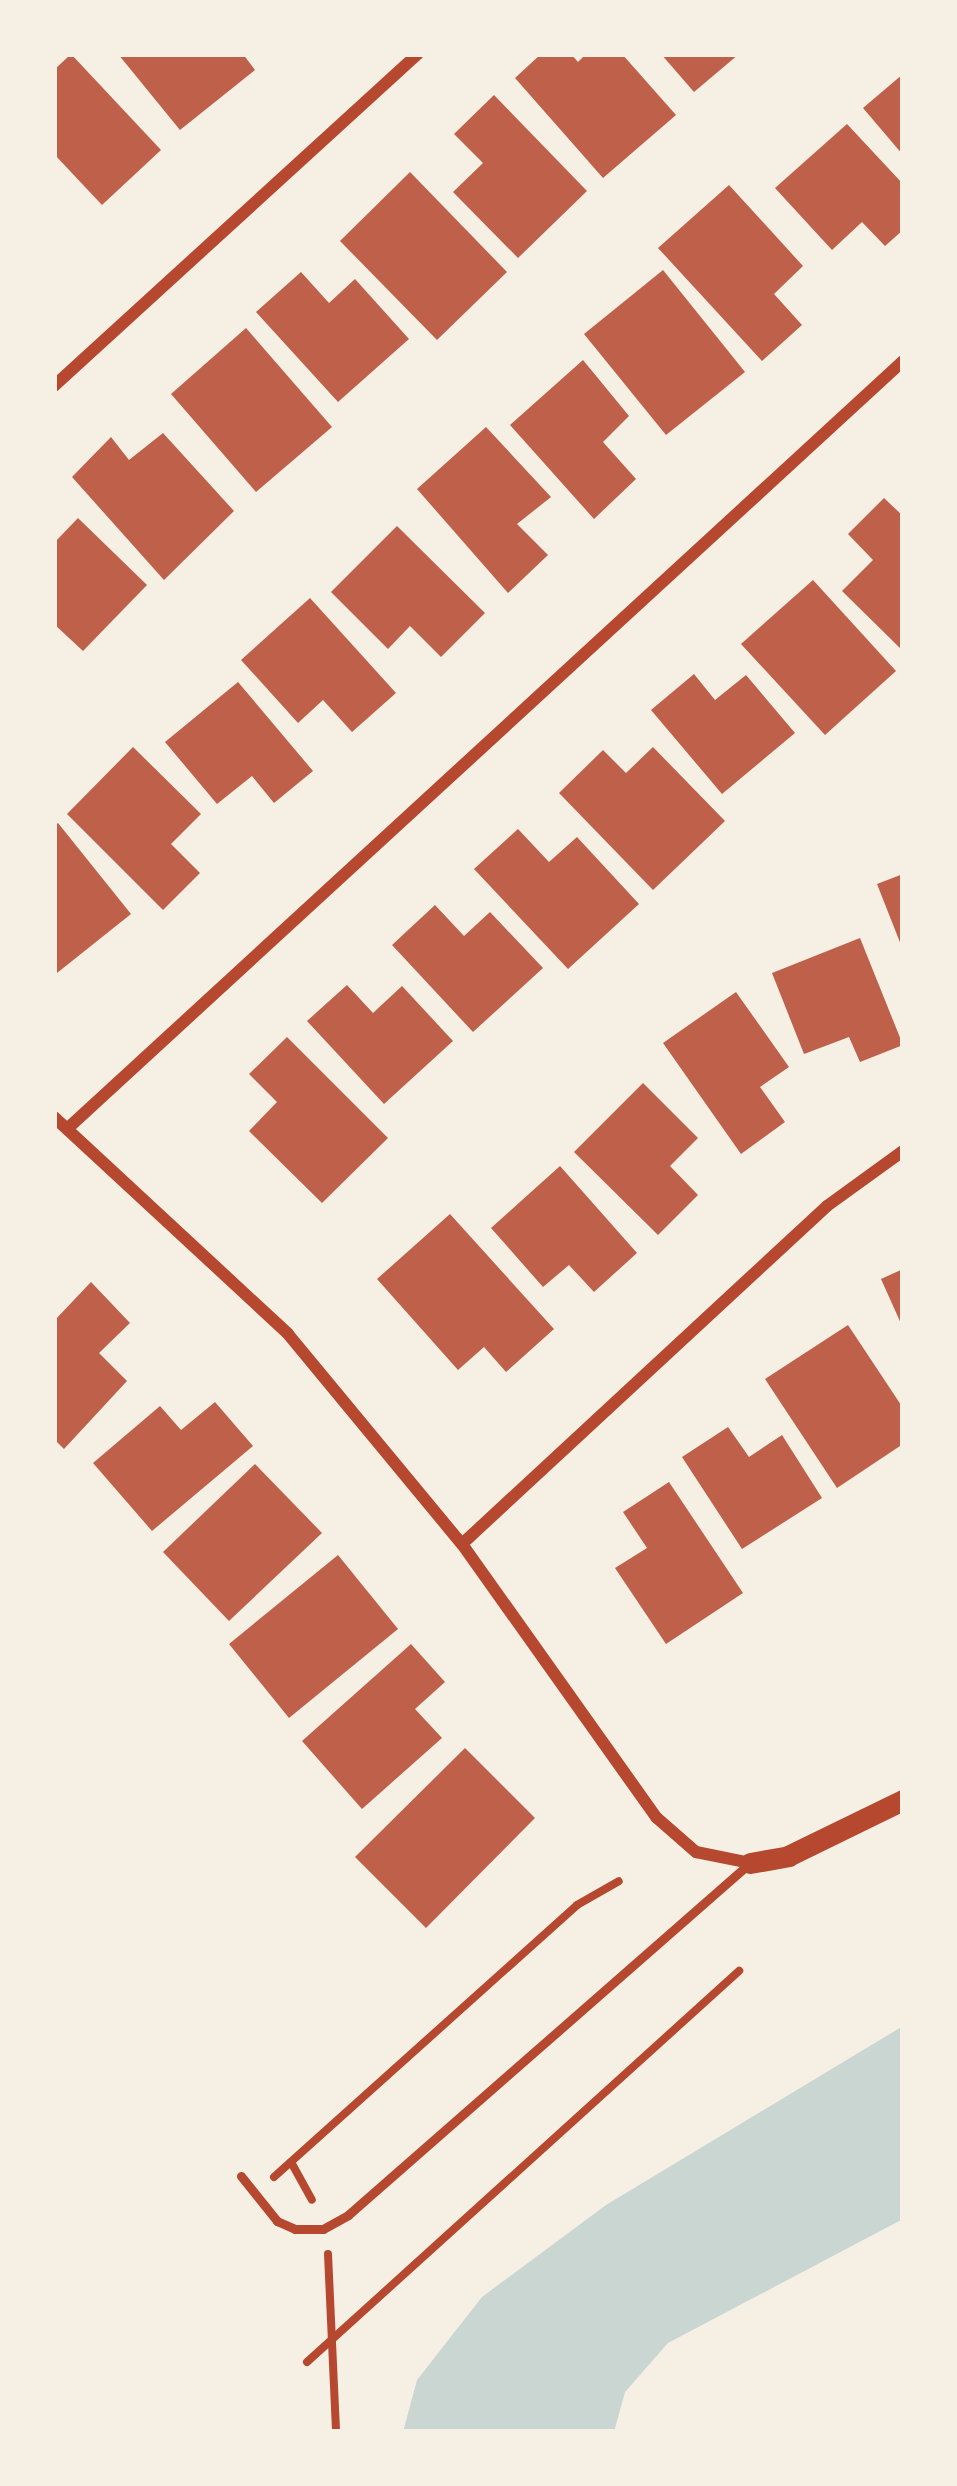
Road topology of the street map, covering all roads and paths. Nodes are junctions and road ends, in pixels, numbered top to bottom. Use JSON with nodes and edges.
{"nodes":[{"id":1,"x":418,"y":54,"type":"edge"},
{"id":2,"x":903,"y":361,"type":"edge"},
{"id":3,"x":54,"y":386,"type":"edge"},
{"id":4,"x":54,"y":1117,"type":"edge"},
{"id":5,"x":67,"y":1129,"type":"junction"},
{"id":6,"x":903,"y":1151,"type":"edge"},
{"id":7,"x":462,"y":1544,"type":"junction"},
{"id":8,"x":903,"y":1800,"type":"edge"},
{"id":9,"x":750,"y":1863,"type":"junction"},
{"id":10,"x":619,"y":1881,"type":"dead end"},
{"id":11,"x":739,"y":1972,"type":"dead end"},
{"id":12,"x":291,"y":2162,"type":"junction"},
{"id":13,"x":241,"y":2176,"type":"dead end"},
{"id":14,"x":255,"y":2194,"type":"junction"},
{"id":15,"x":323,"y":2229,"type":"junction"},
{"id":16,"x":332,"y":2340,"type":"junction"},
{"id":17,"x":308,"y":2362,"type":"dead end"},
{"id":18,"x":336,"y":2432,"type":"edge"}],
"edges":[{"from":1,"to":3,"type":"street"},
{"from":2,"to":5,"type":"street"},
{"from":4,"to":5,"type":"street"},
{"from":5,"to":7,"type":"street"},
{"from":6,"to":7,"type":"street"},
{"from":7,"to":9,"type":"street"},
{"from":8,"to":9,"type":"street"},
{"from":9,"to":15,"type":"lane"},
{"from":10,"to":12,"type":"path"},
{"from":11,"to":16,"type":"path"},
{"from":12,"to":14,"type":"path"},
{"from":12,"to":15,"type":"path"},
{"from":13,"to":14,"type":"lane"},
{"from":14,"to":15,"type":"lane"},
{"from":15,"to":16,"type":"path"},
{"from":16,"to":17,"type":"path"},
{"from":16,"to":18,"type":"path"}]}
